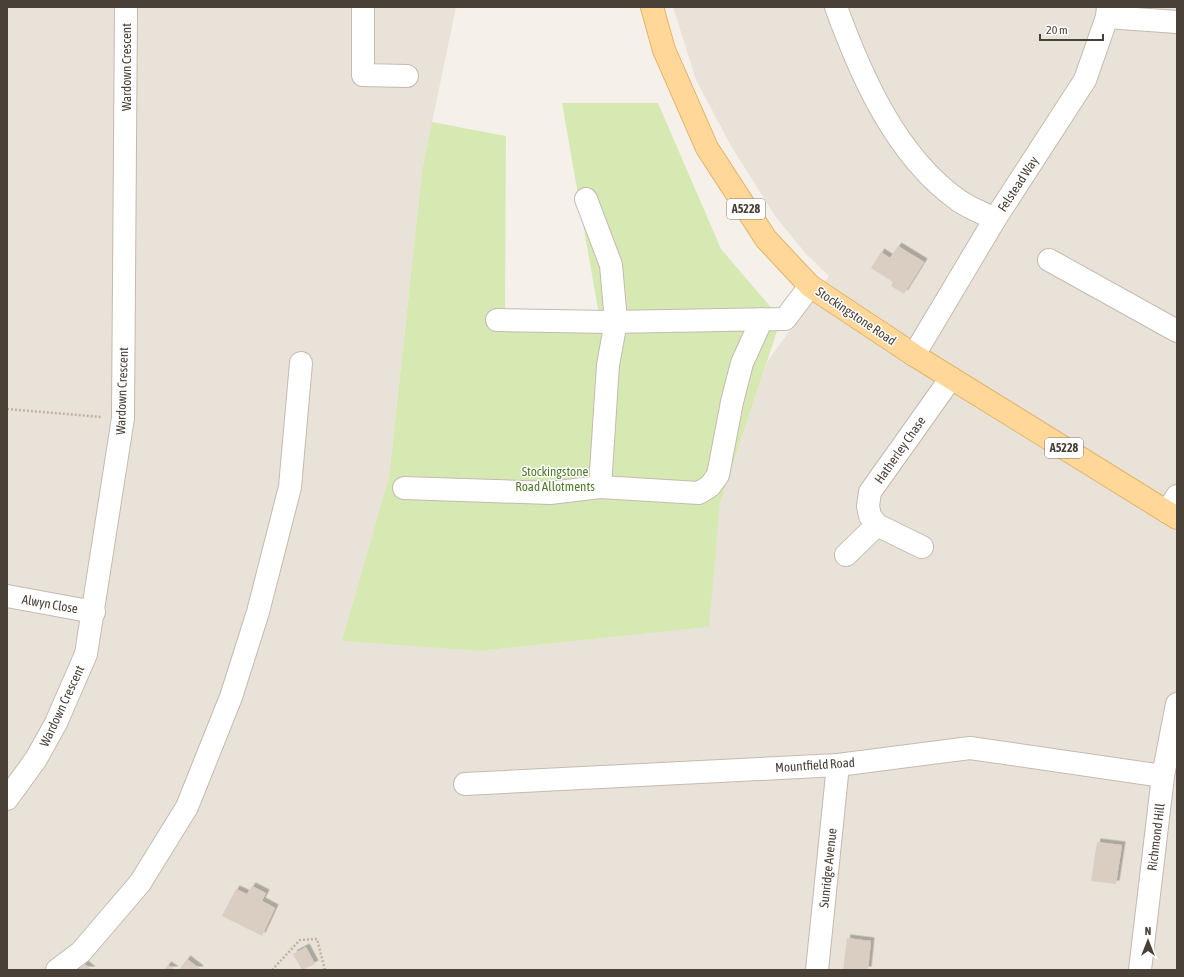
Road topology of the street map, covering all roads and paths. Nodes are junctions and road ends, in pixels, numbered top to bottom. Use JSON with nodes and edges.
{"nodes":[{"id":1,"x":126,"y":7,"type":"edge"},
{"id":2,"x":363,"y":7,"type":"edge"},
{"id":3,"x":652,"y":7,"type":"edge"},
{"id":4,"x":836,"y":7,"type":"edge"},
{"id":5,"x":1108,"y":12,"type":"edge"},
{"id":6,"x":1177,"y":22,"type":"edge"},
{"id":7,"x":407,"y":76,"type":"dead end"},
{"id":8,"x":586,"y":199,"type":"dead end"},
{"id":9,"x":995,"y":220,"type":"junction"},
{"id":10,"x":1049,"y":260,"type":"dead end"},
{"id":11,"x":810,"y":286,"type":"junction"},
{"id":12,"x":762,"y":319,"type":"junction"},
{"id":13,"x":497,"y":320,"type":"dead end"},
{"id":14,"x":616,"y":321,"type":"junction"},
{"id":15,"x":1177,"y":331,"type":"edge"},
{"id":16,"x":914,"y":354,"type":"junction"},
{"id":17,"x":301,"y":363,"type":"dead end"},
{"id":18,"x":951,"y":378,"type":"junction"},
{"id":19,"x":7,"y":409,"type":"edge"},
{"id":20,"x":123,"y":418,"type":"junction"},
{"id":21,"x":600,"y":487,"type":"junction"},
{"id":22,"x":404,"y":488,"type":"dead end"},
{"id":23,"x":1174,"y":509,"type":"edge"},
{"id":24,"x":877,"y":525,"type":"junction"},
{"id":25,"x":922,"y":547,"type":"dead end"},
{"id":26,"x":846,"y":556,"type":"dead end"},
{"id":27,"x":7,"y":596,"type":"edge"},
{"id":28,"x":94,"y":612,"type":"junction"},
{"id":29,"x":1177,"y":704,"type":"edge"},
{"id":30,"x":838,"y":765,"type":"junction"},
{"id":31,"x":1163,"y":776,"type":"junction"},
{"id":32,"x":465,"y":784,"type":"dead end"},
{"id":33,"x":7,"y":799,"type":"edge"},
{"id":34,"x":57,"y":970,"type":"edge"},
{"id":35,"x":272,"y":970,"type":"edge"},
{"id":36,"x":325,"y":970,"type":"edge"},
{"id":37,"x":817,"y":970,"type":"edge"},
{"id":38,"x":1140,"y":970,"type":"edge"}],
"edges":[{"from":1,"to":20,"type":"street","name":"Wardown Crescent"},
{"from":2,"to":7,"type":"street"},
{"from":3,"to":11,"type":"main road","name":"Stockingstone Road","number":"A5228"},
{"from":4,"to":9,"type":"street"},
{"from":5,"to":6,"type":"street"},
{"from":5,"to":9,"type":"street","name":"Felstead Way"},
{"from":8,"to":14,"type":"street"},
{"from":9,"to":16,"type":"street","name":"Felstead Way"},
{"from":10,"to":15,"type":"street"},
{"from":11,"to":12,"type":"street"},
{"from":11,"to":16,"type":"main road","name":"Stockingstone Road","number":"A5228"},
{"from":12,"to":14,"type":"street"},
{"from":12,"to":21,"type":"street"},
{"from":13,"to":14,"type":"street"},
{"from":14,"to":21,"type":"street"},
{"from":16,"to":18,"type":"main road","name":"Stockingstone Road","number":"A5228"},
{"from":17,"to":34,"type":"street"},
{"from":18,"to":23,"type":"main road","name":"Stockingstone Road","number":"A5228"},
{"from":18,"to":24,"type":"street","name":"Hatherley Chase"},
{"from":19,"to":20,"type":"path"},
{"from":20,"to":28,"type":"street","name":"Wardown Crescent"},
{"from":21,"to":22,"type":"street"},
{"from":24,"to":25,"type":"street"},
{"from":24,"to":26,"type":"street"},
{"from":27,"to":28,"type":"street","name":"Alwyn Close"},
{"from":28,"to":33,"type":"street","name":"Wardown Crescent"},
{"from":29,"to":31,"type":"street","name":"Richmond Hill"},
{"from":30,"to":31,"type":"street","name":"Mountfield Road"},
{"from":30,"to":32,"type":"street","name":"Mountfield Road"},
{"from":30,"to":37,"type":"street","name":"Sunridge Avenue"},
{"from":31,"to":38,"type":"street","name":"Richmond Hill"},
{"from":35,"to":36,"type":"path"}]}
